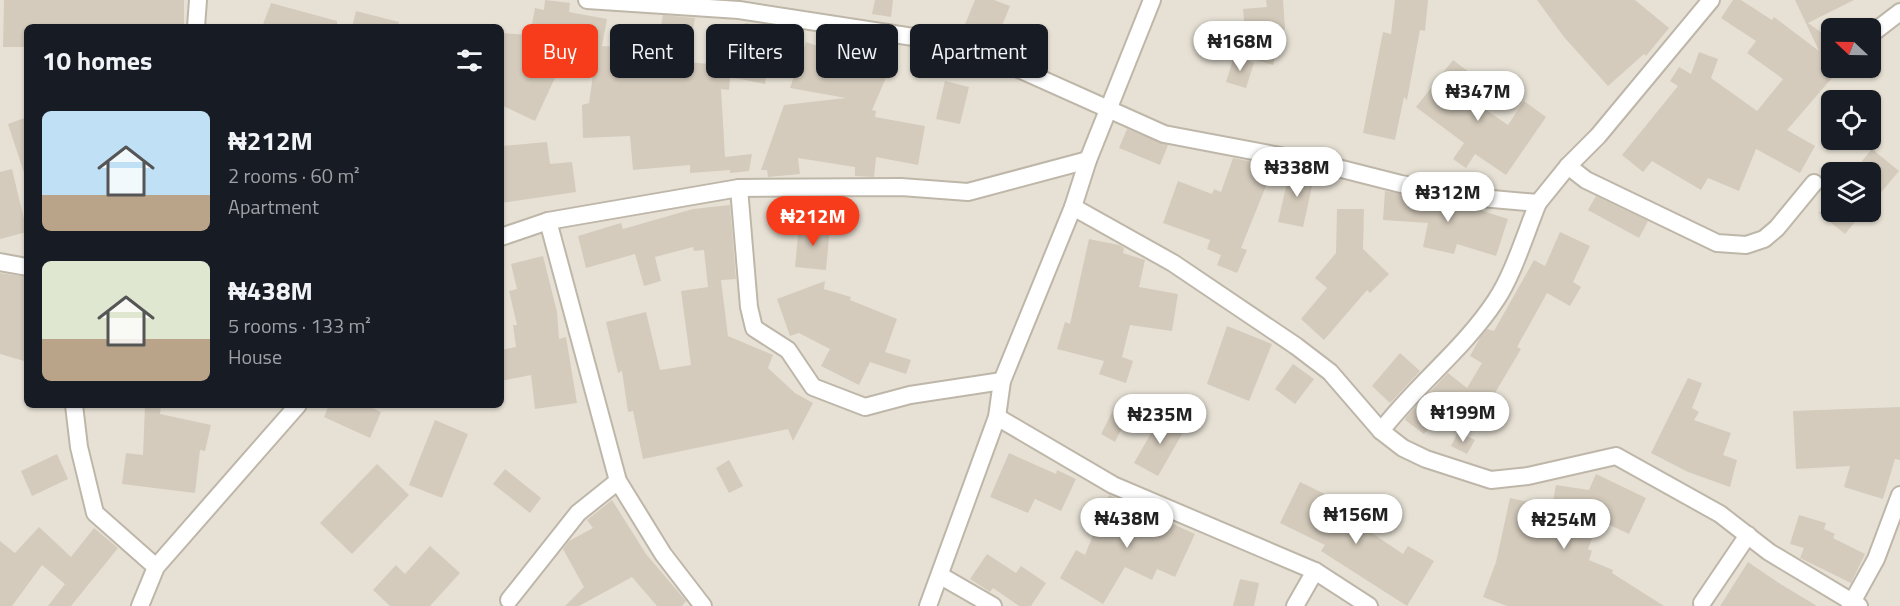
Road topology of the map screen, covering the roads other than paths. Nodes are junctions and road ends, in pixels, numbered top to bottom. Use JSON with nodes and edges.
{"nodes":[{"id":1,"x":198,"y":0,"type":"edge"},
{"id":2,"x":587,"y":0,"type":"edge"},
{"id":3,"x":1152,"y":0,"type":"edge"},
{"id":4,"x":1711,"y":0,"type":"edge"},
{"id":5,"x":1900,"y":12,"type":"edge"},
{"id":6,"x":196,"y":24,"type":"edge"},
{"id":7,"x":1881,"y":27,"type":"edge"},
{"id":8,"x":1108,"y":109,"type":"junction"},
{"id":9,"x":1088,"y":160,"type":"junction"},
{"id":10,"x":1568,"y":166,"type":"junction"},
{"id":11,"x":1814,"y":183,"type":"dead end"},
{"id":12,"x":739,"y":188,"type":"junction"},
{"id":13,"x":1538,"y":203,"type":"junction"},
{"id":14,"x":1073,"y":207,"type":"junction"},
{"id":15,"x":548,"y":221,"type":"junction"},
{"id":16,"x":504,"y":236,"type":"edge"},
{"id":17,"x":0,"y":262,"type":"edge"},
{"id":18,"x":24,"y":266,"type":"edge"},
{"id":19,"x":1002,"y":381,"type":"junction"},
{"id":20,"x":74,"y":408,"type":"edge"},
{"id":21,"x":295,"y":408,"type":"edge"},
{"id":22,"x":998,"y":417,"type":"junction"},
{"id":23,"x":1381,"y":430,"type":"junction"},
{"id":24,"x":618,"y":481,"type":"junction"},
{"id":25,"x":1900,"y":495,"type":"edge"},
{"id":26,"x":1748,"y":535,"type":"junction"},
{"id":27,"x":156,"y":567,"type":"junction"},
{"id":28,"x":1315,"y":571,"type":"junction"},
{"id":29,"x":941,"y":576,"type":"junction"},
{"id":30,"x":509,"y":600,"type":"dead end"},
{"id":31,"x":1702,"y":603,"type":"dead end"},
{"id":32,"x":1854,"y":605,"type":"edge"},
{"id":33,"x":140,"y":606,"type":"edge"},
{"id":34,"x":703,"y":606,"type":"edge"},
{"id":35,"x":928,"y":606,"type":"edge"},
{"id":36,"x":993,"y":606,"type":"edge"},
{"id":37,"x":1294,"y":606,"type":"edge"},
{"id":38,"x":1369,"y":606,"type":"edge"}],
"edges":[{"from":1,"to":6,"type":"street"},
{"from":2,"to":8,"type":"street"},
{"from":3,"to":8,"type":"street"},
{"from":4,"to":10,"type":"street"},
{"from":5,"to":7,"type":"street"},
{"from":8,"to":9,"type":"street"},
{"from":8,"to":13,"type":"street"},
{"from":9,"to":12,"type":"street"},
{"from":9,"to":14,"type":"street"},
{"from":10,"to":11,"type":"street"},
{"from":10,"to":13,"type":"street"},
{"from":12,"to":15,"type":"street"},
{"from":12,"to":19,"type":"street"},
{"from":13,"to":23,"type":"street"},
{"from":14,"to":19,"type":"street"},
{"from":14,"to":23,"type":"street"},
{"from":15,"to":16,"type":"street"},
{"from":15,"to":24,"type":"street"},
{"from":17,"to":18,"type":"street"},
{"from":19,"to":22,"type":"street"},
{"from":20,"to":27,"type":"street"},
{"from":21,"to":27,"type":"street"},
{"from":22,"to":28,"type":"street"},
{"from":22,"to":29,"type":"street"},
{"from":23,"to":26,"type":"street"},
{"from":24,"to":30,"type":"street"},
{"from":24,"to":34,"type":"street"},
{"from":25,"to":32,"type":"street"},
{"from":26,"to":31,"type":"street"},
{"from":26,"to":32,"type":"street"},
{"from":27,"to":33,"type":"street"},
{"from":28,"to":37,"type":"street"},
{"from":28,"to":38,"type":"street"},
{"from":29,"to":35,"type":"street"},
{"from":29,"to":36,"type":"street"}]}
